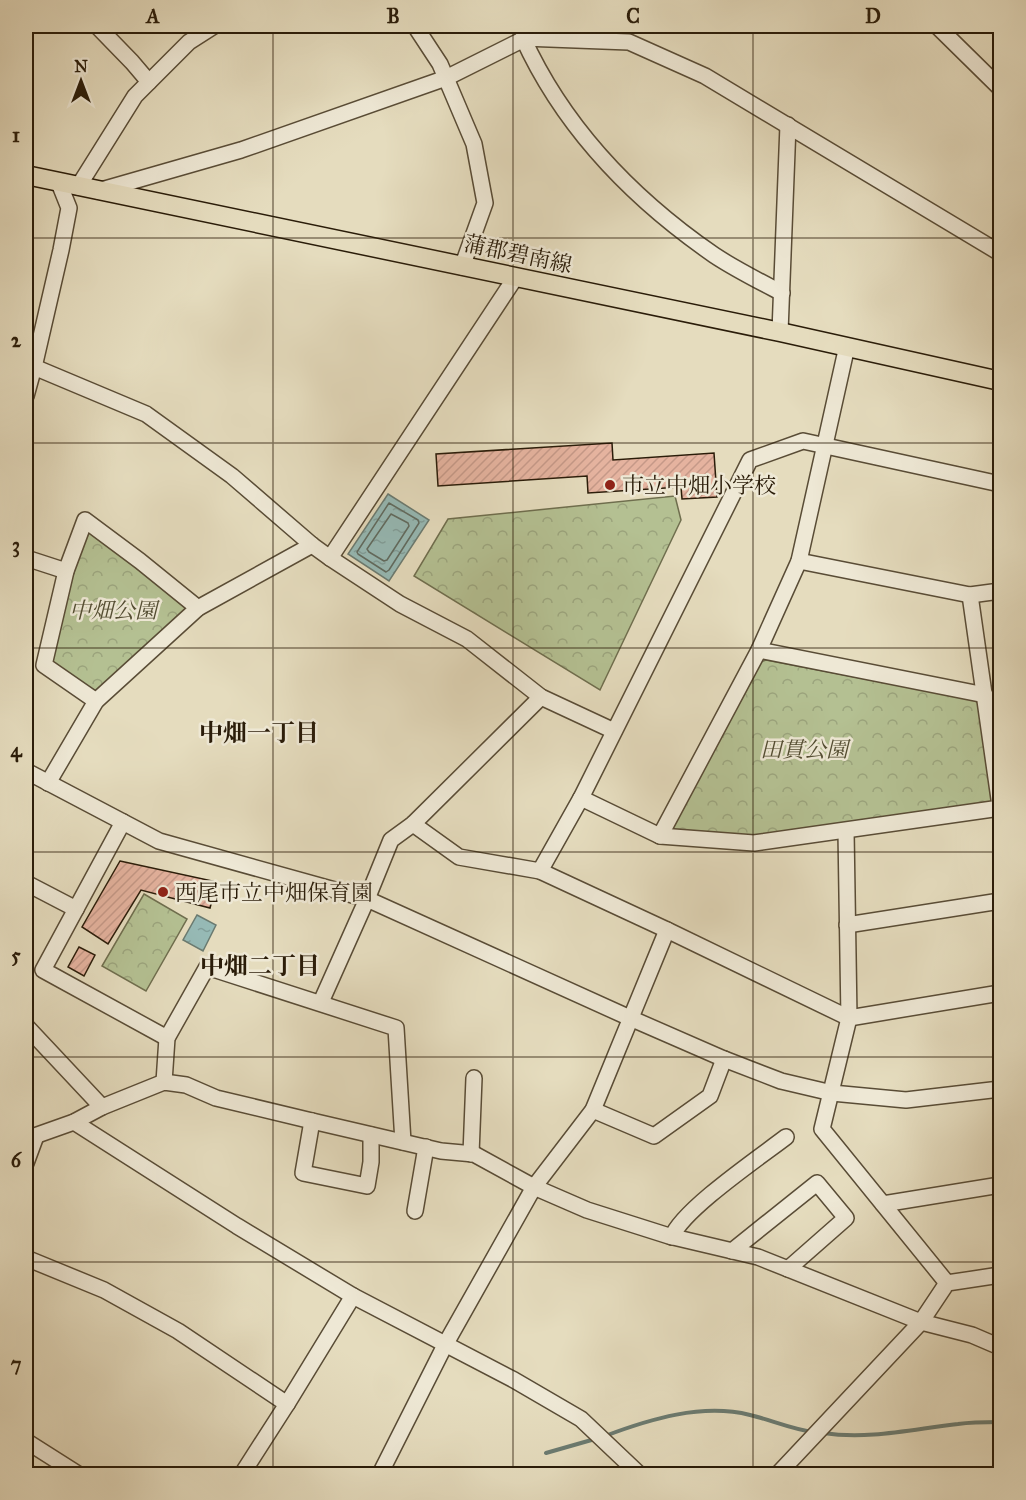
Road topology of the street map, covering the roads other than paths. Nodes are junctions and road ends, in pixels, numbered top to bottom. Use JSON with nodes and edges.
{"nodes":[{"id":1,"x":97,"y":26,"type":"edge"},
{"id":2,"x":214,"y":26,"type":"edge"},
{"id":3,"x":415,"y":26,"type":"edge"},
{"id":4,"x":550,"y":26,"type":"edge"},
{"id":5,"x":937,"y":26,"type":"edge"},
{"id":6,"x":523,"y":38,"type":"junction"},
{"id":7,"x":446,"y":78,"type":"junction"},
{"id":8,"x":149,"y":81,"type":"junction"},
{"id":9,"x":1000,"y":88,"type":"edge"},
{"id":10,"x":788,"y":125,"type":"junction"},
{"id":11,"x":26,"y":175,"type":"edge"},
{"id":12,"x":59,"y":183,"type":"junction"},
{"id":13,"x":87,"y":189,"type":"junction"},
{"id":14,"x":1000,"y":253,"type":"edge"},
{"id":15,"x":462,"y":267,"type":"junction"},
{"id":16,"x":515,"y":278,"type":"junction"},
{"id":17,"x":782,"y":293,"type":"junction"},
{"id":18,"x":780,"y":332,"type":"junction"},
{"id":19,"x":847,"y":346,"type":"junction"},
{"id":20,"x":34,"y":367,"type":"junction"},
{"id":21,"x":1000,"y":381,"type":"edge"},
{"id":22,"x":26,"y":396,"type":"edge"},
{"id":23,"x":824,"y":446,"type":"junction"},
{"id":24,"x":1000,"y":484,"type":"edge"},
{"id":25,"x":312,"y":545,"type":"junction"},
{"id":26,"x":26,"y":558,"type":"edge"},
{"id":27,"x":330,"y":558,"type":"junction"},
{"id":28,"x":799,"y":561,"type":"junction"},
{"id":29,"x":66,"y":571,"type":"junction"},
{"id":30,"x":1000,"y":591,"type":"edge"},
{"id":31,"x":970,"y":596,"type":"junction"},
{"id":32,"x":198,"y":608,"type":"junction"},
{"id":33,"x":759,"y":650,"type":"junction"},
{"id":34,"x":985,"y":695,"type":"junction"},
{"id":35,"x":542,"y":697,"type":"junction"},
{"id":36,"x":96,"y":701,"type":"junction"},
{"id":37,"x":614,"y":731,"type":"junction"},
{"id":38,"x":26,"y":771,"type":"edge"},
{"id":39,"x":48,"y":783,"type":"junction"},
{"id":40,"x":581,"y":798,"type":"junction"},
{"id":41,"x":1000,"y":807,"type":"edge"},
{"id":42,"x":123,"y":822,"type":"junction"},
{"id":43,"x":413,"y":824,"type":"junction"},
{"id":44,"x":846,"y":831,"type":"junction"},
{"id":45,"x":660,"y":836,"type":"junction"},
{"id":46,"x":540,"y":871,"type":"junction"},
{"id":47,"x":26,"y":883,"type":"edge"},
{"id":48,"x":367,"y":899,"type":"junction"},
{"id":49,"x":1000,"y":901,"type":"edge"},
{"id":50,"x":76,"y":909,"type":"junction"},
{"id":51,"x":848,"y":925,"type":"junction"},
{"id":52,"x":667,"y":930,"type":"junction"},
{"id":53,"x":1000,"y":993,"type":"edge"},
{"id":54,"x":321,"y":1002,"type":"junction"},
{"id":55,"x":630,"y":1018,"type":"junction"},
{"id":56,"x":849,"y":1018,"type":"junction"},
{"id":57,"x":26,"y":1026,"type":"edge"},
{"id":58,"x":167,"y":1038,"type":"junction"},
{"id":59,"x":724,"y":1059,"type":"junction"},
{"id":60,"x":474,"y":1078,"type":"dead end"},
{"id":61,"x":164,"y":1082,"type":"junction"},
{"id":62,"x":1000,"y":1089,"type":"edge"},
{"id":63,"x":832,"y":1093,"type":"junction"},
{"id":64,"x":102,"y":1107,"type":"junction"},
{"id":65,"x":593,"y":1110,"type":"junction"},
{"id":66,"x":312,"y":1121,"type":"junction"},
{"id":67,"x":74,"y":1122,"type":"junction"},
{"id":68,"x":370,"y":1135,"type":"junction"},
{"id":69,"x":786,"y":1137,"type":"dead end"},
{"id":70,"x":31,"y":1138,"type":"edge"},
{"id":71,"x":403,"y":1142,"type":"junction"},
{"id":72,"x":426,"y":1147,"type":"junction"},
{"id":73,"x":471,"y":1154,"type":"junction"},
{"id":74,"x":26,"y":1164,"type":"edge"},
{"id":75,"x":1000,"y":1185,"type":"edge"},
{"id":76,"x":534,"y":1186,"type":"junction"},
{"id":77,"x":883,"y":1204,"type":"junction"},
{"id":78,"x":415,"y":1211,"type":"dead end"},
{"id":79,"x":672,"y":1237,"type":"junction"},
{"id":80,"x":732,"y":1251,"type":"junction"},
{"id":81,"x":26,"y":1258,"type":"edge"},
{"id":82,"x":788,"y":1269,"type":"junction"},
{"id":83,"x":1000,"y":1275,"type":"edge"},
{"id":84,"x":947,"y":1283,"type":"junction"},
{"id":85,"x":353,"y":1296,"type":"junction"},
{"id":86,"x":921,"y":1322,"type":"junction"},
{"id":87,"x":445,"y":1345,"type":"junction"},
{"id":88,"x":1000,"y":1347,"type":"edge"},
{"id":89,"x":288,"y":1404,"type":"junction"},
{"id":90,"x":26,"y":1441,"type":"edge"},
{"id":91,"x":78,"y":1474,"type":"edge"},
{"id":92,"x":242,"y":1474,"type":"edge"},
{"id":93,"x":380,"y":1474,"type":"edge"},
{"id":94,"x":639,"y":1474,"type":"edge"},
{"id":95,"x":778,"y":1474,"type":"edge"}],
"edges":[{"from":1,"to":8,"type":"street"},
{"from":2,"to":8,"type":"street"},
{"from":3,"to":7,"type":"street"},
{"from":4,"to":6,"type":"street"},
{"from":5,"to":9,"type":"street"},
{"from":6,"to":7,"type":"street"},
{"from":6,"to":10,"type":"street"},
{"from":6,"to":17,"type":"street"},
{"from":7,"to":13,"type":"street"},
{"from":7,"to":15,"type":"street"},
{"from":8,"to":13,"type":"street"},
{"from":10,"to":14,"type":"street"},
{"from":10,"to":17,"type":"street"},
{"from":11,"to":12,"type":"main road","name":"蒲郡碧南線"},
{"from":12,"to":13,"type":"main road","name":"蒲郡碧南線"},
{"from":12,"to":20,"type":"street"},
{"from":13,"to":15,"type":"main road","name":"蒲郡碧南線"},
{"from":15,"to":16,"type":"main road","name":"蒲郡碧南線"},
{"from":16,"to":18,"type":"main road","name":"蒲郡碧南線"},
{"from":16,"to":27,"type":"street"},
{"from":17,"to":18,"type":"street"},
{"from":18,"to":19,"type":"main road","name":"蒲郡碧南線"},
{"from":19,"to":21,"type":"main road","name":"蒲郡碧南線"},
{"from":19,"to":23,"type":"street"},
{"from":20,"to":22,"type":"street"},
{"from":20,"to":25,"type":"street"},
{"from":23,"to":24,"type":"street"},
{"from":23,"to":28,"type":"street"},
{"from":23,"to":37,"type":"street"},
{"from":25,"to":27,"type":"street"},
{"from":25,"to":32,"type":"street"},
{"from":26,"to":29,"type":"street"},
{"from":27,"to":35,"type":"street"},
{"from":28,"to":31,"type":"street"},
{"from":28,"to":33,"type":"street"},
{"from":29,"to":32,"type":"street"},
{"from":29,"to":36,"type":"street"},
{"from":30,"to":31,"type":"street"},
{"from":31,"to":34,"type":"street"},
{"from":32,"to":36,"type":"street"},
{"from":33,"to":34,"type":"street"},
{"from":33,"to":45,"type":"street"},
{"from":34,"to":41,"type":"street"},
{"from":35,"to":37,"type":"street"},
{"from":35,"to":43,"type":"street"},
{"from":36,"to":39,"type":"street"},
{"from":37,"to":40,"type":"street"},
{"from":38,"to":39,"type":"street"},
{"from":39,"to":42,"type":"street"},
{"from":40,"to":45,"type":"street"},
{"from":40,"to":46,"type":"street"},
{"from":41,"to":44,"type":"street"},
{"from":42,"to":48,"type":"street"},
{"from":42,"to":50,"type":"street"},
{"from":43,"to":46,"type":"street"},
{"from":43,"to":48,"type":"street"},
{"from":44,"to":45,"type":"street"},
{"from":44,"to":51,"type":"street"},
{"from":46,"to":52,"type":"street"},
{"from":47,"to":50,"type":"street"},
{"from":48,"to":54,"type":"street"},
{"from":48,"to":55,"type":"street"},
{"from":49,"to":51,"type":"street"},
{"from":50,"to":58,"type":"street"},
{"from":51,"to":56,"type":"street"},
{"from":52,"to":55,"type":"street"},
{"from":52,"to":56,"type":"street"},
{"from":53,"to":56,"type":"street"},
{"from":54,"to":58,"type":"street"},
{"from":54,"to":71,"type":"street"},
{"from":55,"to":59,"type":"street"},
{"from":55,"to":65,"type":"street"},
{"from":56,"to":63,"type":"street"},
{"from":57,"to":64,"type":"street"},
{"from":58,"to":61,"type":"street"},
{"from":59,"to":63,"type":"street"},
{"from":59,"to":65,"type":"street"},
{"from":60,"to":73,"type":"street"},
{"from":61,"to":64,"type":"street"},
{"from":61,"to":66,"type":"street"},
{"from":62,"to":63,"type":"street"},
{"from":63,"to":77,"type":"street"},
{"from":64,"to":67,"type":"street"},
{"from":65,"to":76,"type":"street"},
{"from":66,"to":68,"type":"street"},
{"from":66,"to":68,"type":"street"},
{"from":67,"to":70,"type":"street"},
{"from":67,"to":85,"type":"street"},
{"from":68,"to":71,"type":"street"},
{"from":69,"to":79,"type":"street"},
{"from":70,"to":74,"type":"street"},
{"from":71,"to":72,"type":"street"},
{"from":72,"to":73,"type":"street"},
{"from":72,"to":78,"type":"street"},
{"from":73,"to":76,"type":"street"},
{"from":75,"to":77,"type":"street"},
{"from":76,"to":79,"type":"street"},
{"from":76,"to":87,"type":"street"},
{"from":77,"to":84,"type":"street"},
{"from":79,"to":80,"type":"street"},
{"from":80,"to":82,"type":"street"},
{"from":80,"to":82,"type":"street"},
{"from":81,"to":89,"type":"street"},
{"from":82,"to":86,"type":"street"},
{"from":83,"to":84,"type":"street"},
{"from":84,"to":86,"type":"street"},
{"from":85,"to":87,"type":"street"},
{"from":85,"to":89,"type":"street"},
{"from":86,"to":88,"type":"street"},
{"from":86,"to":95,"type":"street"},
{"from":87,"to":93,"type":"street"},
{"from":87,"to":94,"type":"street"},
{"from":89,"to":92,"type":"street"},
{"from":90,"to":91,"type":"street"}]}
